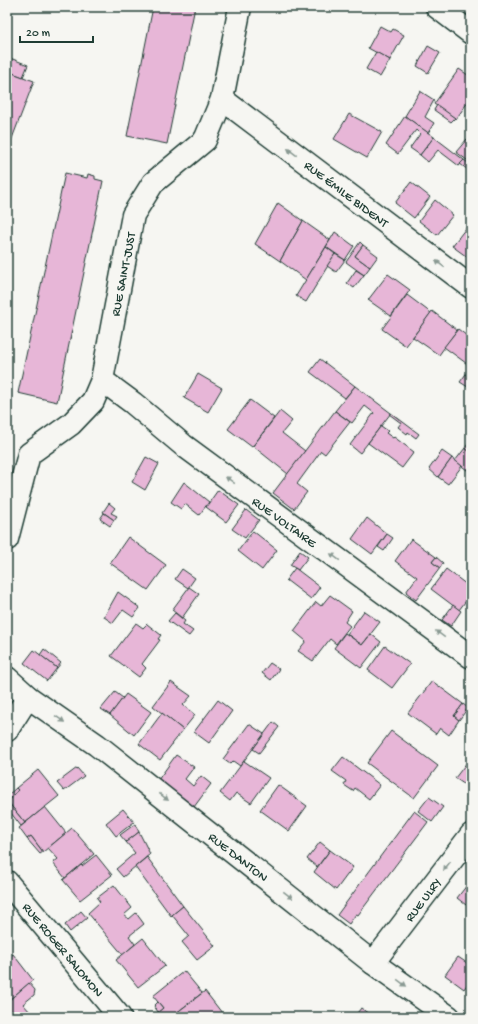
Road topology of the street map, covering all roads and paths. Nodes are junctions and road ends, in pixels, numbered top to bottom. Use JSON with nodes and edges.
{"nodes":[{"id":1,"x":240,"y":7,"type":"edge"},
{"id":2,"x":437,"y":7,"type":"edge"},
{"id":3,"x":471,"y":33,"type":"edge"},
{"id":4,"x":222,"y":99,"type":"junction"},
{"id":5,"x":471,"y":287,"type":"edge"},
{"id":6,"x":102,"y":380,"type":"junction"},
{"id":7,"x":7,"y":539,"type":"edge"},
{"id":8,"x":471,"y":657,"type":"edge"},
{"id":9,"x":7,"y":678,"type":"edge"},
{"id":10,"x":28,"y":697,"type":"junction"},
{"id":11,"x":7,"y":730,"type":"edge"},
{"id":12,"x":471,"y":835,"type":"edge"},
{"id":13,"x":7,"y":882,"type":"edge"},
{"id":14,"x":373,"y":962,"type":"junction"},
{"id":15,"x":120,"y":1017,"type":"edge"},
{"id":16,"x":449,"y":1017,"type":"edge"}],
"edges":[{"from":1,"to":4,"type":"street","name":"RUE SAINT-JUST"},
{"from":2,"to":3,"type":"street"},
{"from":5,"to":4,"type":"street","name":"RUE ÉMILE BIDENT","one_way":true},
{"from":4,"to":6,"type":"street","name":"RUE SAINT-JUST"},
{"from":6,"to":7,"type":"street","name":"RUE SAINT-JUST"},
{"from":8,"to":6,"type":"street","name":"RUE VOLTAIRE","one_way":true},
{"from":9,"to":10,"type":"street"},
{"from":10,"to":11,"type":"street"},
{"from":10,"to":14,"type":"street","name":"RUE DANTON","one_way":true},
{"from":12,"to":14,"type":"street","name":"RUE ULRY","one_way":true},
{"from":13,"to":15,"type":"street","name":"RUE ROGER SALOMON"},
{"from":14,"to":16,"type":"street","name":"RUE DANTON","one_way":true}]}
